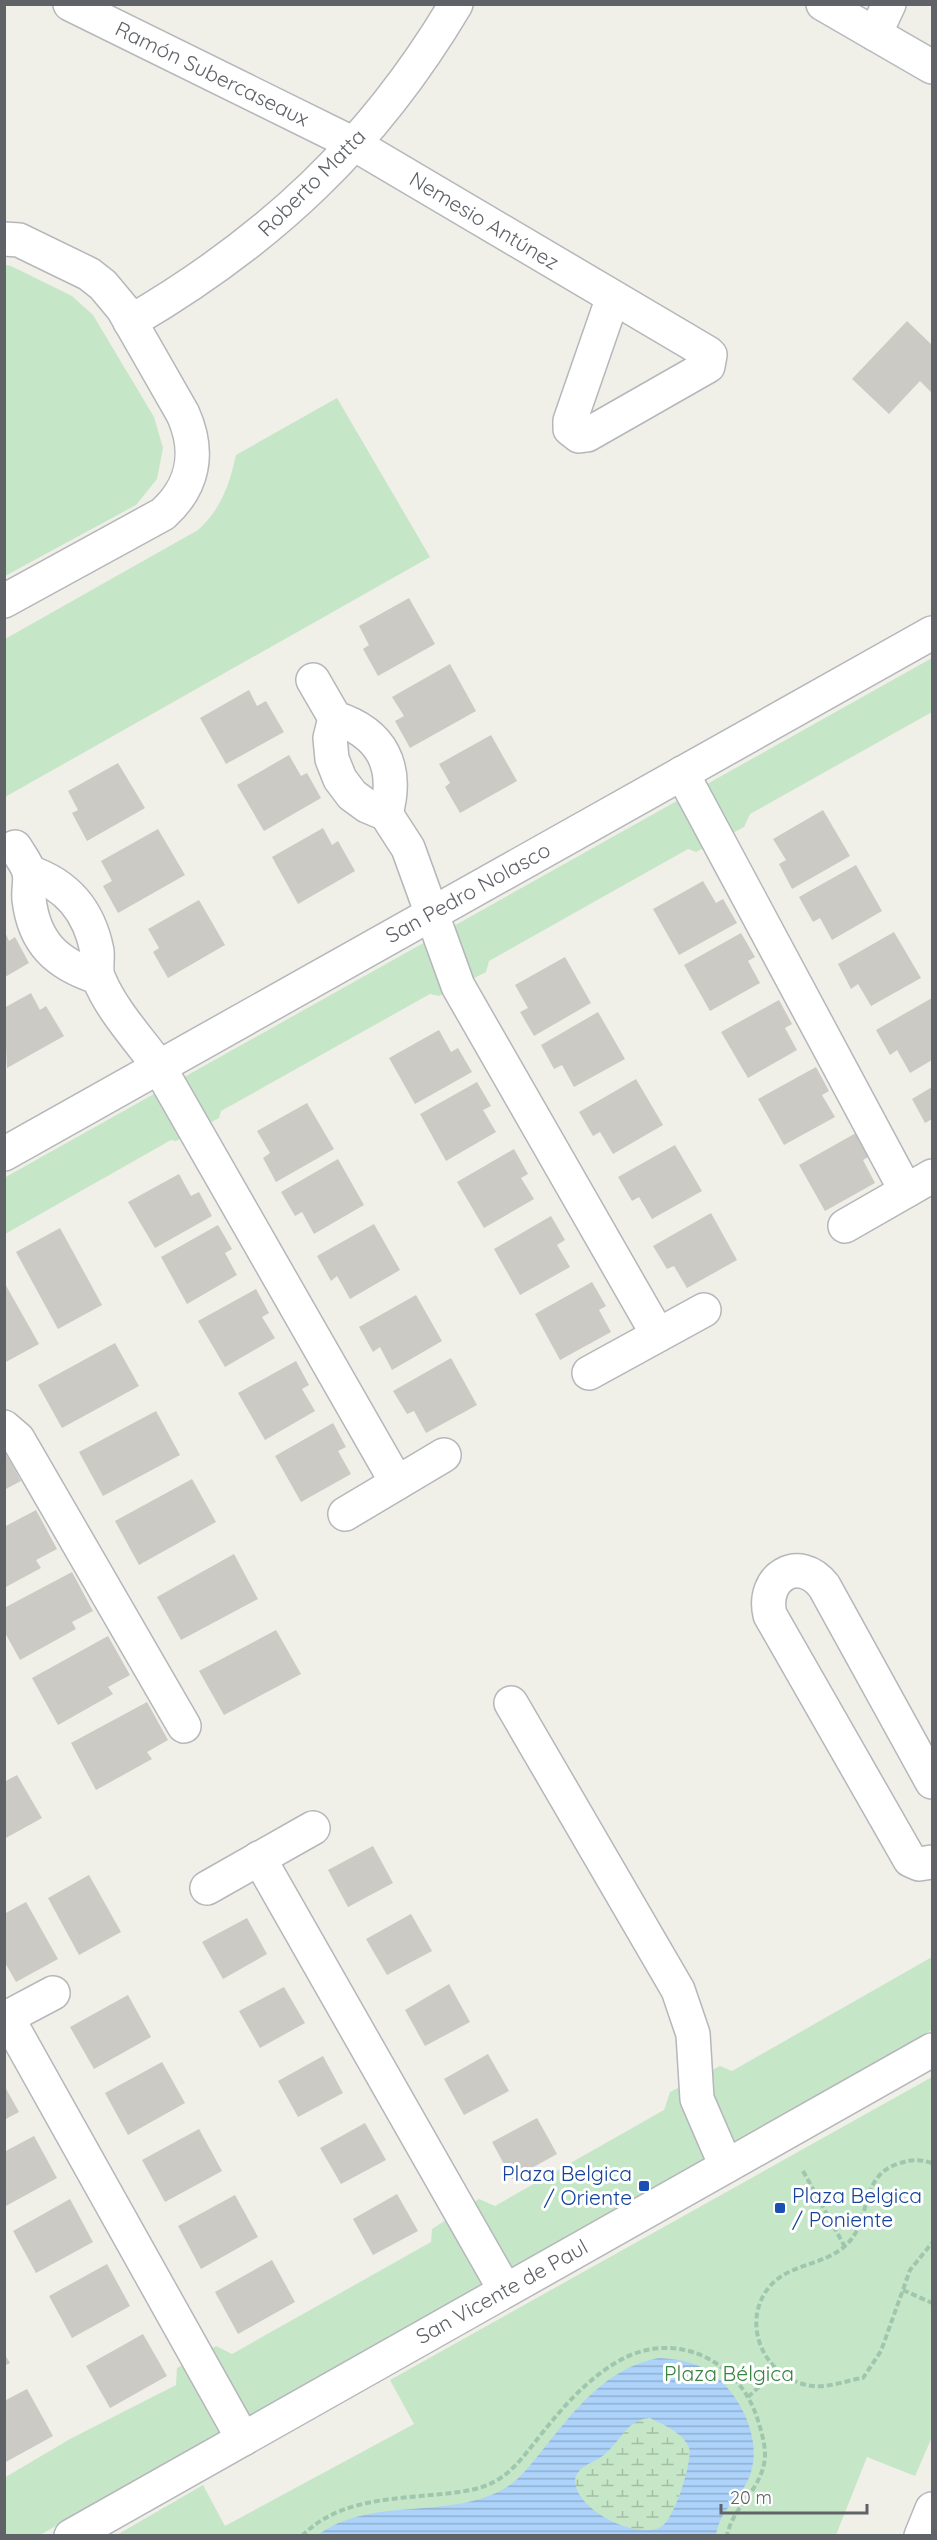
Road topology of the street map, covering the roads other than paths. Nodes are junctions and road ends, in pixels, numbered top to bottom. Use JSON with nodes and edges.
{"nodes":[{"id":1,"x":70,"y":4,"type":"edge"},
{"id":2,"x":456,"y":4,"type":"edge"},
{"id":3,"x":823,"y":4,"type":"edge"},
{"id":4,"x":889,"y":4,"type":"edge"},
{"id":5,"x":875,"y":34,"type":"junction"},
{"id":6,"x":933,"y":67,"type":"edge"},
{"id":7,"x":354,"y":144,"type":"junction"},
{"id":8,"x":4,"y":239,"type":"edge"},
{"id":9,"x":613,"y":297,"type":"junction"},
{"id":10,"x":130,"y":322,"type":"junction"},
{"id":11,"x":4,"y":602,"type":"edge"},
{"id":12,"x":933,"y":633,"type":"edge"},
{"id":13,"x":314,"y":680,"type":"dead end"},
{"id":14,"x":335,"y":718,"type":"junction"},
{"id":15,"x":682,"y":773,"type":"junction"},
{"id":16,"x":386,"y":814,"type":"junction"},
{"id":17,"x":432,"y":914,"type":"junction"},
{"id":18,"x":98,"y":977,"type":"junction"},
{"id":19,"x":159,"y":1067,"type":"junction"},
{"id":20,"x":4,"y":1154,"type":"edge"},
{"id":21,"x":919,"y":1183,"type":"edge"},
{"id":22,"x":845,"y":1226,"type":"dead end"},
{"id":23,"x":704,"y":1310,"type":"dead end"},
{"id":24,"x":658,"y":1335,"type":"junction"},
{"id":25,"x":589,"y":1373,"type":"dead end"},
{"id":26,"x":4,"y":1427,"type":"edge"},
{"id":27,"x":444,"y":1455,"type":"dead end"},
{"id":28,"x":397,"y":1483,"type":"junction"},
{"id":29,"x":345,"y":1514,"type":"dead end"},
{"id":30,"x":512,"y":1703,"type":"dead end"},
{"id":31,"x":184,"y":1726,"type":"dead end"},
{"id":32,"x":933,"y":1782,"type":"edge"},
{"id":33,"x":313,"y":1828,"type":"dead end"},
{"id":34,"x":259,"y":1858,"type":"junction"},
{"id":35,"x":932,"y":1865,"type":"edge"},
{"id":36,"x":207,"y":1888,"type":"dead end"},
{"id":37,"x":53,"y":1993,"type":"dead end"},
{"id":38,"x":6,"y":2018,"type":"edge"},
{"id":39,"x":933,"y":2050,"type":"edge"},
{"id":40,"x":726,"y":2166,"type":"junction"},
{"id":41,"x":505,"y":2290,"type":"junction"},
{"id":42,"x":243,"y":2439,"type":"junction"},
{"id":43,"x":933,"y":2509,"type":"edge"},
{"id":44,"x":71,"y":2535,"type":"edge"},
{"id":45,"x":921,"y":2535,"type":"edge"}],
"edges":[{"from":1,"to":7,"type":"street","name":"Ramón Subercaseaux"},
{"from":2,"to":7,"type":"street","name":"Roberto Matta"},
{"from":3,"to":5,"type":"street"},
{"from":4,"to":5,"type":"street"},
{"from":5,"to":6,"type":"street"},
{"from":7,"to":9,"type":"street","name":"Nemesio Antúnez"},
{"from":7,"to":10,"type":"street","name":"Roberto Matta"},
{"from":8,"to":10,"type":"street"},
{"from":9,"to":9,"type":"street","name":"Nemesio Antúnez"},
{"from":10,"to":11,"type":"street"},
{"from":12,"to":15,"type":"street","name":"San Pedro Nolasco"},
{"from":13,"to":14,"type":"street"},
{"from":14,"to":16,"type":"street"},
{"from":14,"to":16,"type":"street"},
{"from":15,"to":17,"type":"street","name":"San Pedro Nolasco"},
{"from":15,"to":21,"type":"street"},
{"from":16,"to":17,"type":"street"},
{"from":17,"to":19,"type":"street","name":"San Pedro Nolasco"},
{"from":17,"to":24,"type":"street"},
{"from":18,"to":18,"type":"street"},
{"from":18,"to":19,"type":"street"},
{"from":19,"to":20,"type":"street","name":"San Pedro Nolasco"},
{"from":19,"to":28,"type":"street"},
{"from":21,"to":22,"type":"street"},
{"from":23,"to":24,"type":"street"},
{"from":24,"to":25,"type":"street"},
{"from":26,"to":31,"type":"street"},
{"from":27,"to":28,"type":"street"},
{"from":28,"to":29,"type":"street"},
{"from":30,"to":40,"type":"street"},
{"from":32,"to":35,"type":"street"},
{"from":33,"to":34,"type":"street"},
{"from":34,"to":36,"type":"street"},
{"from":34,"to":41,"type":"street"},
{"from":37,"to":38,"type":"street"},
{"from":38,"to":42,"type":"street"},
{"from":39,"to":40,"type":"street","name":"San Vicente de Paul"},
{"from":40,"to":41,"type":"street","name":"San Vicente de Paul"},
{"from":41,"to":42,"type":"street","name":"San Vicente de Paul"},
{"from":42,"to":44,"type":"street","name":"San Vicente de Paul"},
{"from":43,"to":45,"type":"street"}]}
